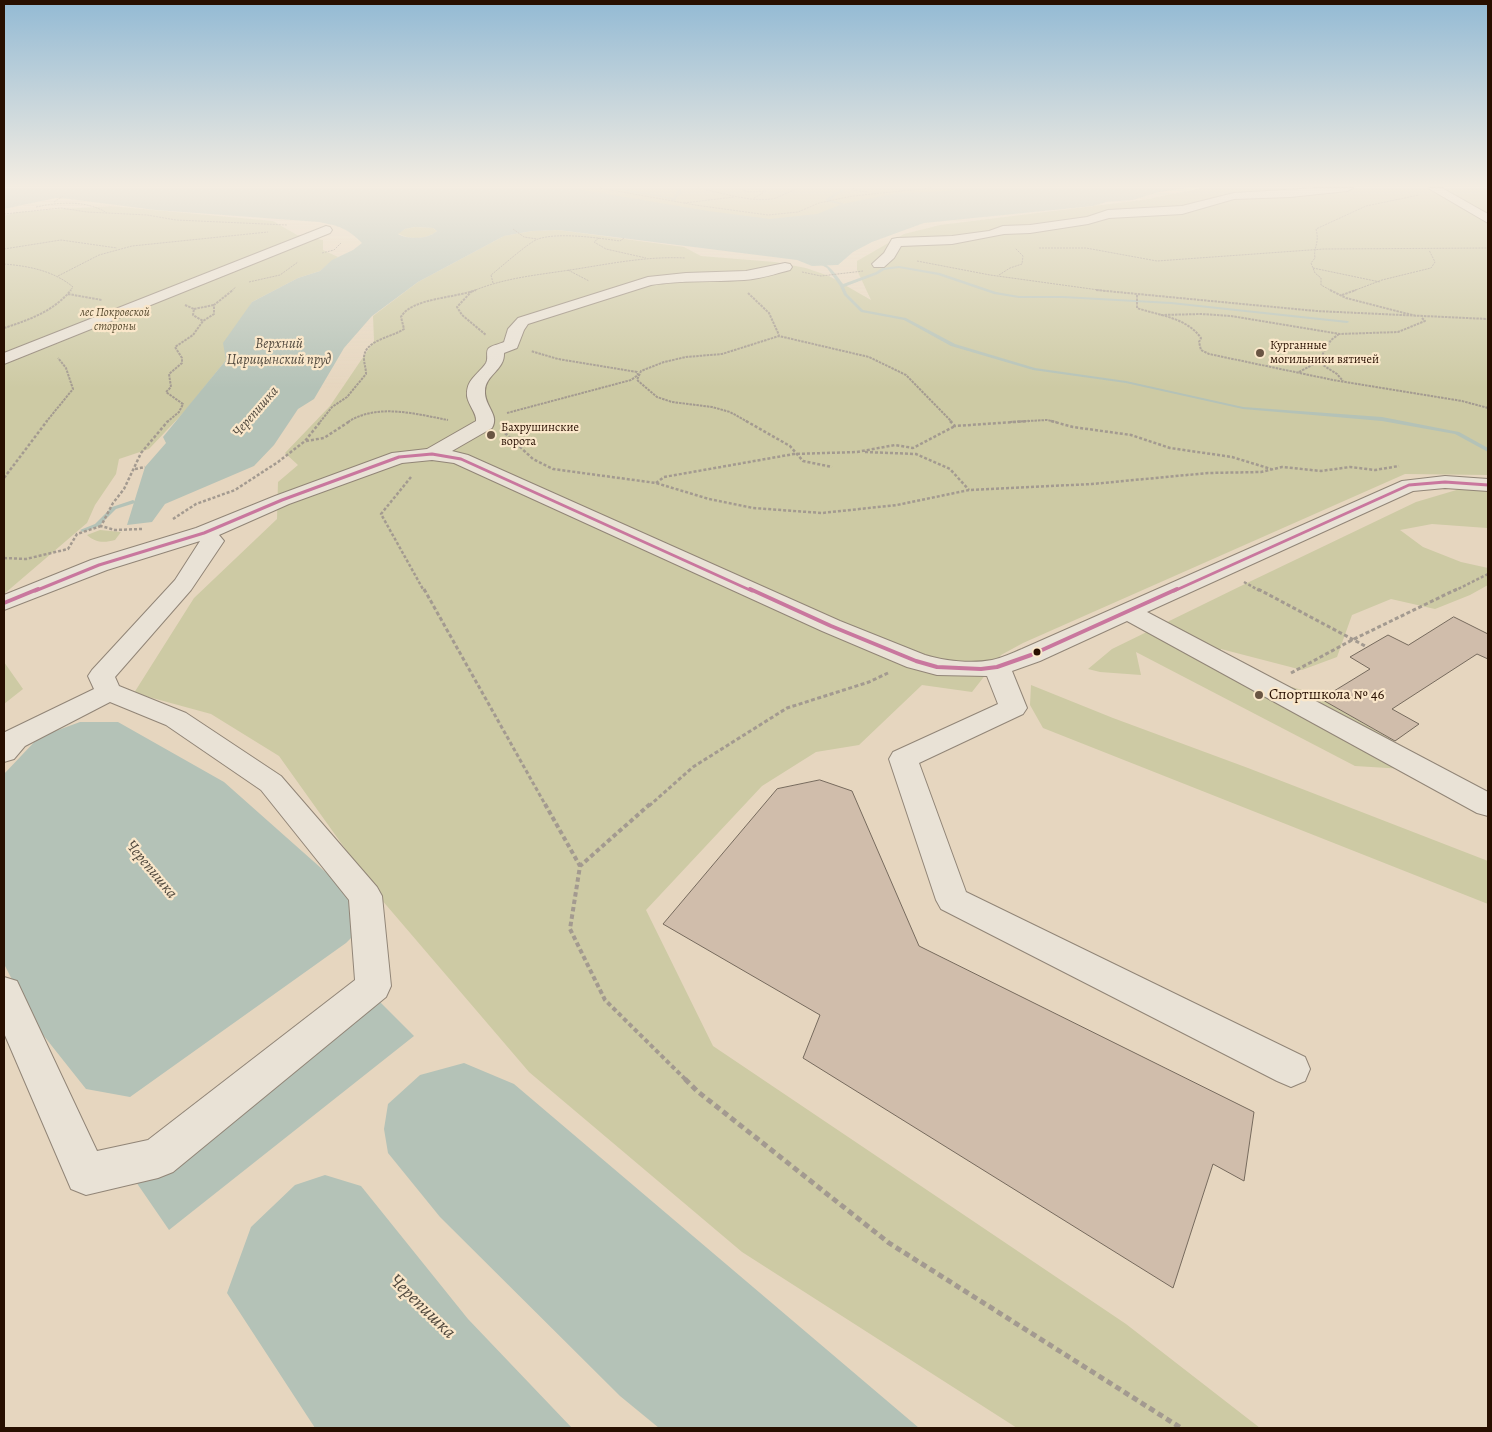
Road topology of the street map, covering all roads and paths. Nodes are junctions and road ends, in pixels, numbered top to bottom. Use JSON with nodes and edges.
{"nodes":[{"id":1,"x":102,"y":255,"type":"edge"},
{"id":2,"x":265,"y":255,"type":"edge"},
{"id":3,"x":517,"y":255,"type":"edge"},
{"id":4,"x":631,"y":255,"type":"edge"},
{"id":5,"x":887,"y":255,"type":"edge"},
{"id":6,"x":1022,"y":255,"type":"edge"},
{"id":7,"x":1231,"y":255,"type":"edge"},
{"id":8,"x":1314,"y":255,"type":"edge"},
{"id":9,"x":1431,"y":255,"type":"edge"},
{"id":10,"x":1125,"y":256,"type":"dead end"},
{"id":11,"x":304,"y":259,"type":"dead end"},
{"id":12,"x":649,"y":259,"type":"dead end"},
{"id":13,"x":884,"y":259,"type":"joint"},
{"id":14,"x":4,"y":264,"type":"edge"},
{"id":15,"x":784,"y":267,"type":"dead end"},
{"id":16,"x":1312,"y":268,"type":"junction"},
{"id":17,"x":847,"y":274,"type":"dead end"},
{"id":18,"x":998,"y":275,"type":"junction"},
{"id":19,"x":58,"y":276,"type":"junction"},
{"id":20,"x":821,"y":276,"type":"dead end"},
{"id":21,"x":249,"y":282,"type":"dead end"},
{"id":22,"x":1381,"y":282,"type":"junction"},
{"id":23,"x":242,"y":284,"type":"dead end"},
{"id":24,"x":473,"y":291,"type":"junction"},
{"id":25,"x":1137,"y":295,"type":"junction"},
{"id":26,"x":1342,"y":296,"type":"junction"},
{"id":27,"x":751,"y":299,"type":"dead end"},
{"id":28,"x":214,"y":305,"type":"junction"},
{"id":29,"x":194,"y":309,"type":"dead end"},
{"id":30,"x":1161,"y":315,"type":"junction"},
{"id":31,"x":1423,"y":318,"type":"junction"},
{"id":32,"x":1488,"y":319,"type":"edge"},
{"id":33,"x":4,"y":328,"type":"edge"},
{"id":34,"x":1340,"y":334,"type":"junction"},
{"id":35,"x":779,"y":336,"type":"junction"},
{"id":36,"x":41,"y":343,"type":"junction"},
{"id":37,"x":503,"y":348,"type":"junction"},
{"id":38,"x":4,"y":359,"type":"edge"},
{"id":39,"x":1318,"y":362,"type":"junction"},
{"id":40,"x":1298,"y":372,"type":"junction"},
{"id":41,"x":638,"y":375,"type":"junction"},
{"id":42,"x":1343,"y":381,"type":"junction"},
{"id":43,"x":1488,"y":408,"type":"edge"},
{"id":44,"x":484,"y":424,"type":"junction"},
{"id":45,"x":955,"y":426,"type":"junction"},
{"id":46,"x":305,"y":441,"type":"junction"},
{"id":47,"x":857,"y":452,"type":"junction"},
{"id":48,"x":794,"y":454,"type":"junction"},
{"id":49,"x":424,"y":462,"type":"junction"},
{"id":50,"x":1403,"y":466,"type":"dead end"},
{"id":51,"x":144,"y":467,"type":"dead end"},
{"id":52,"x":832,"y":467,"type":"dead end"},
{"id":53,"x":134,"y":469,"type":"junction"},
{"id":54,"x":1271,"y":469,"type":"junction"},
{"id":55,"x":4,"y":478,"type":"edge"},
{"id":56,"x":656,"y":483,"type":"junction"},
{"id":57,"x":1488,"y":485,"type":"edge"},
{"id":58,"x":968,"y":490,"type":"junction"},
{"id":59,"x":171,"y":521,"type":"dead end"},
{"id":60,"x":101,"y":526,"type":"junction"},
{"id":61,"x":121,"y":530,"type":"dead end"},
{"id":62,"x":204,"y":533,"type":"junction"},
{"id":63,"x":4,"y":558,"type":"edge"},
{"id":64,"x":1223,"y":568,"type":"junction"},
{"id":65,"x":1488,"y":574,"type":"edge"},
{"id":66,"x":4,"y":604,"type":"edge"},
{"id":67,"x":1129,"y":612,"type":"junction"},
{"id":68,"x":1352,"y":640,"type":"junction"},
{"id":69,"x":1367,"y":648,"type":"dead end"},
{"id":70,"x":916,"y":661,"type":"junction"},
{"id":71,"x":996,"y":667,"type":"junction"},
{"id":72,"x":1267,"y":686,"type":"junction"},
{"id":73,"x":109,"y":692,"type":"junction"},
{"id":74,"x":4,"y":752,"type":"edge"},
{"id":75,"x":1488,"y":805,"type":"edge"},
{"id":76,"x":580,"y":866,"type":"junction"},
{"id":77,"x":4,"y":992,"type":"edge"},
{"id":78,"x":1291,"y":1069,"type":"dead end"},
{"id":79,"x":1181,"y":1428,"type":"edge"}],
"edges":[{"from":1,"to":19,"type":"path"},
{"from":2,"to":36,"type":"street"},
{"from":3,"to":24,"type":"path"},
{"from":4,"to":12,"type":"path"},
{"from":5,"to":13,"type":"street"},
{"from":6,"to":18,"type":"path"},
{"from":7,"to":10,"type":"path"},
{"from":8,"to":16,"type":"path"},
{"from":9,"to":22,"type":"path"},
{"from":11,"to":21,"type":"path"},
{"from":13,"to":18,"type":"path"},
{"from":14,"to":19,"type":"path"},
{"from":15,"to":37,"type":"street"},
{"from":16,"to":22,"type":"path"},
{"from":16,"to":26,"type":"path"},
{"from":17,"to":20,"type":"path"},
{"from":18,"to":25,"type":"path"},
{"from":19,"to":33,"type":"path"},
{"from":22,"to":26,"type":"path"},
{"from":23,"to":28,"type":"path"},
{"from":24,"to":37,"type":"path"},
{"from":24,"to":46,"type":"path"},
{"from":25,"to":30,"type":"path"},
{"from":25,"to":31,"type":"path"},
{"from":26,"to":31,"type":"path"},
{"from":27,"to":35,"type":"path"},
{"from":28,"to":29,"type":"path"},
{"from":28,"to":53,"type":"path"},
{"from":30,"to":34,"type":"path"},
{"from":30,"to":40,"type":"path"},
{"from":31,"to":32,"type":"path"},
{"from":31,"to":34,"type":"path"},
{"from":34,"to":39,"type":"path"},
{"from":35,"to":41,"type":"path"},
{"from":35,"to":45,"type":"path"},
{"from":36,"to":38,"type":"street"},
{"from":36,"to":55,"type":"path"},
{"from":37,"to":41,"type":"path"},
{"from":37,"to":44,"type":"street"},
{"from":39,"to":40,"type":"path"},
{"from":39,"to":42,"type":"path"},
{"from":40,"to":42,"type":"path"},
{"from":41,"to":44,"type":"path"},
{"from":41,"to":48,"type":"path"},
{"from":42,"to":43,"type":"path"},
{"from":44,"to":46,"type":"path"},
{"from":44,"to":49,"type":"street"},
{"from":44,"to":56,"type":"path"},
{"from":45,"to":47,"type":"path"},
{"from":45,"to":54,"type":"path"},
{"from":46,"to":59,"type":"path"},
{"from":47,"to":48,"type":"path"},
{"from":47,"to":58,"type":"path"},
{"from":48,"to":52,"type":"path"},
{"from":48,"to":56,"type":"path"},
{"from":49,"to":62,"type":"street"},
{"from":49,"to":70,"type":"street"},
{"from":49,"to":76,"type":"path"},
{"from":50,"to":54,"type":"path"},
{"from":51,"to":53,"type":"path"},
{"from":53,"to":60,"type":"path"},
{"from":54,"to":58,"type":"path"},
{"from":56,"to":58,"type":"path"},
{"from":57,"to":64,"type":"street"},
{"from":60,"to":61,"type":"path"},
{"from":60,"to":63,"type":"path"},
{"from":62,"to":66,"type":"street"},
{"from":62,"to":73,"type":"street"},
{"from":64,"to":67,"type":"street"},
{"from":64,"to":68,"type":"path"},
{"from":65,"to":68,"type":"path"},
{"from":67,"to":71,"type":"street"},
{"from":67,"to":72,"type":"street"},
{"from":68,"to":69,"type":"path"},
{"from":68,"to":72,"type":"path"},
{"from":70,"to":71,"type":"street"},
{"from":70,"to":76,"type":"path"},
{"from":71,"to":78,"type":"street"},
{"from":72,"to":75,"type":"street"},
{"from":73,"to":74,"type":"street"},
{"from":73,"to":77,"type":"street"},
{"from":76,"to":79,"type":"path"}]}
